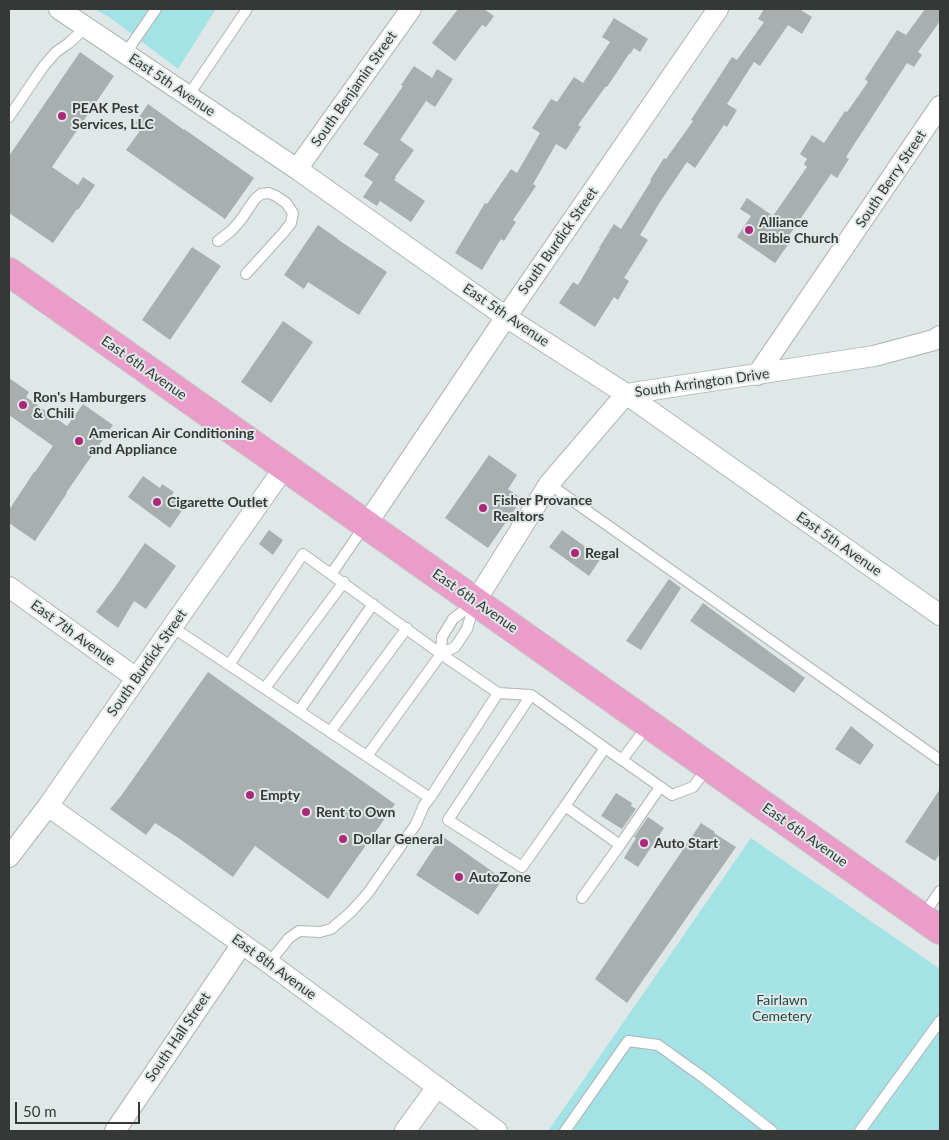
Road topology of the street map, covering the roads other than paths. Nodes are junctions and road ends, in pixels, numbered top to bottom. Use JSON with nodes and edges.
{"nodes":[{"id":1,"x":156,"y":9,"type":"edge"},
{"id":2,"x":247,"y":9,"type":"edge"},
{"id":3,"x":411,"y":9,"type":"edge"},
{"id":4,"x":718,"y":9,"type":"edge"},
{"id":5,"x":72,"y":17,"type":"edge"},
{"id":6,"x":126,"y":54,"type":"junction"},
{"id":7,"x":188,"y":96,"type":"junction"},
{"id":8,"x":940,"y":106,"type":"edge"},
{"id":9,"x":9,"y":118,"type":"edge"},
{"id":10,"x":297,"y":169,"type":"junction"},
{"id":11,"x":218,"y":241,"type":"dead end"},
{"id":12,"x":9,"y":272,"type":"edge"},
{"id":13,"x":246,"y":274,"type":"dead end"},
{"id":14,"x":506,"y":316,"type":"junction"},
{"id":15,"x":938,"y":340,"type":"edge"},
{"id":16,"x":757,"y":375,"type":"junction"},
{"id":17,"x":626,"y":394,"type":"junction"},
{"id":18,"x":284,"y":468,"type":"junction"},
{"id":19,"x":549,"y":484,"type":"junction"},
{"id":20,"x":366,"y":525,"type":"junction"},
{"id":21,"x":332,"y":574,"type":"junction"},
{"id":22,"x":344,"y":582,"type":"junction"},
{"id":23,"x":9,"y":587,"type":"edge"},
{"id":24,"x":475,"y":602,"type":"junction"},
{"id":25,"x":374,"y":604,"type":"junction"},
{"id":26,"x":940,"y":615,"type":"edge"},
{"id":27,"x":172,"y":627,"type":"junction"},
{"id":28,"x":406,"y":628,"type":"junction"},
{"id":29,"x":441,"y":654,"type":"junction"},
{"id":30,"x":229,"y":665,"type":"junction"},
{"id":31,"x":136,"y":678,"type":"junction"},
{"id":32,"x":265,"y":688,"type":"junction"},
{"id":33,"x":498,"y":693,"type":"junction"},
{"id":34,"x":531,"y":695,"type":"junction"},
{"id":35,"x":299,"y":711,"type":"junction"},
{"id":36,"x":649,"y":724,"type":"junction"},
{"id":37,"x":330,"y":732,"type":"junction"},
{"id":38,"x":605,"y":748,"type":"junction"},
{"id":39,"x":366,"y":756,"type":"junction"},
{"id":40,"x":622,"y":760,"type":"junction"},
{"id":41,"x":940,"y":760,"type":"edge"},
{"id":42,"x":708,"y":766,"type":"junction"},
{"id":43,"x":660,"y":787,"type":"junction"},
{"id":44,"x":430,"y":798,"type":"junction"},
{"id":45,"x":48,"y":806,"type":"junction"},
{"id":46,"x":565,"y":806,"type":"junction"},
{"id":47,"x":620,"y":845,"type":"junction"},
{"id":48,"x":9,"y":857,"type":"edge"},
{"id":49,"x":940,"y":891,"type":"edge"},
{"id":50,"x":582,"y":898,"type":"dead end"},
{"id":51,"x":931,"y":924,"type":"edge"},
{"id":52,"x":242,"y":944,"type":"junction"},
{"id":53,"x":269,"y":963,"type":"junction"},
{"id":54,"x":940,"y":1021,"type":"edge"},
{"id":55,"x":437,"y":1087,"type":"junction"},
{"id":56,"x":115,"y":1131,"type":"edge"},
{"id":57,"x":405,"y":1131,"type":"edge"},
{"id":58,"x":497,"y":1131,"type":"edge"},
{"id":59,"x":565,"y":1131,"type":"edge"},
{"id":60,"x":772,"y":1131,"type":"edge"},
{"id":61,"x":860,"y":1131,"type":"edge"}],
"edges":[{"from":1,"to":6,"type":"lane"},
{"from":2,"to":7,"type":"lane"},
{"from":3,"to":10,"type":"street","name":"South Benjamin Street"},
{"from":4,"to":14,"type":"street","name":"South Burdick Street"},
{"from":5,"to":6,"type":"street","name":"East 5th Avenue"},
{"from":5,"to":9,"type":"lane"},
{"from":6,"to":7,"type":"street","name":"East 5th Avenue"},
{"from":7,"to":10,"type":"street","name":"East 5th Avenue"},
{"from":8,"to":16,"type":"street","name":"South Berry Street"},
{"from":10,"to":14,"type":"street","name":"East 5th Avenue"},
{"from":11,"to":13,"type":"lane"},
{"from":12,"to":18,"type":"main road","name":"East 6th Avenue"},
{"from":14,"to":17,"type":"street","name":"East 5th Avenue"},
{"from":14,"to":20,"type":"street","name":"South Burdick Street"},
{"from":15,"to":16,"type":"street","name":"South Arrington Drive"},
{"from":16,"to":17,"type":"street","name":"South Arrington Drive"},
{"from":17,"to":19,"type":"street","name":"South Arrington Drive"},
{"from":17,"to":26,"type":"street","name":"East 5th Avenue"},
{"from":18,"to":20,"type":"main road","name":"East 6th Avenue"},
{"from":18,"to":27,"type":"street","name":"South Burdick Street"},
{"from":19,"to":24,"type":"street","name":"South Arrington Drive"},
{"from":19,"to":41,"type":"lane"},
{"from":20,"to":21,"type":"lane"},
{"from":20,"to":24,"type":"main road","name":"East 6th Avenue"},
{"from":21,"to":22,"type":"lane"},
{"from":21,"to":30,"type":"lane"},
{"from":22,"to":25,"type":"lane"},
{"from":22,"to":32,"type":"lane"},
{"from":23,"to":31,"type":"street","name":"East 7th Avenue"},
{"from":24,"to":29,"type":"lane"},
{"from":24,"to":29,"type":"lane"},
{"from":24,"to":36,"type":"main road","name":"East 6th Avenue"},
{"from":25,"to":28,"type":"lane"},
{"from":25,"to":35,"type":"lane"},
{"from":27,"to":30,"type":"lane"},
{"from":27,"to":31,"type":"street","name":"South Burdick Street"},
{"from":28,"to":29,"type":"lane"},
{"from":28,"to":37,"type":"lane"},
{"from":29,"to":33,"type":"lane"},
{"from":29,"to":39,"type":"lane"},
{"from":30,"to":32,"type":"lane"},
{"from":31,"to":45,"type":"street","name":"South Burdick Street"},
{"from":32,"to":35,"type":"lane"},
{"from":33,"to":34,"type":"lane"},
{"from":33,"to":44,"type":"lane"},
{"from":34,"to":38,"type":"lane"},
{"from":34,"to":46,"type":"lane"},
{"from":35,"to":37,"type":"lane"},
{"from":36,"to":40,"type":"lane"},
{"from":36,"to":42,"type":"main road","name":"East 6th Avenue"},
{"from":37,"to":39,"type":"lane"},
{"from":38,"to":40,"type":"lane"},
{"from":38,"to":46,"type":"lane"},
{"from":39,"to":44,"type":"lane"},
{"from":40,"to":43,"type":"lane"},
{"from":42,"to":43,"type":"lane"},
{"from":42,"to":51,"type":"main road","name":"East 6th Avenue"},
{"from":43,"to":47,"type":"lane"},
{"from":44,"to":53,"type":"lane"},
{"from":45,"to":48,"type":"street","name":"South Burdick Street"},
{"from":45,"to":52,"type":"street","name":"East 8th Avenue"},
{"from":46,"to":47,"type":"lane"},
{"from":47,"to":50,"type":"lane"},
{"from":49,"to":51,"type":"lane"},
{"from":52,"to":53,"type":"street","name":"East 8th Avenue"},
{"from":52,"to":56,"type":"street","name":"South Hall Street"},
{"from":53,"to":55,"type":"street","name":"East 8th Avenue"},
{"from":54,"to":61,"type":"lane"},
{"from":55,"to":57,"type":"street"},
{"from":55,"to":58,"type":"street","name":"East 8th Avenue"},
{"from":59,"to":60,"type":"lane"}]}
